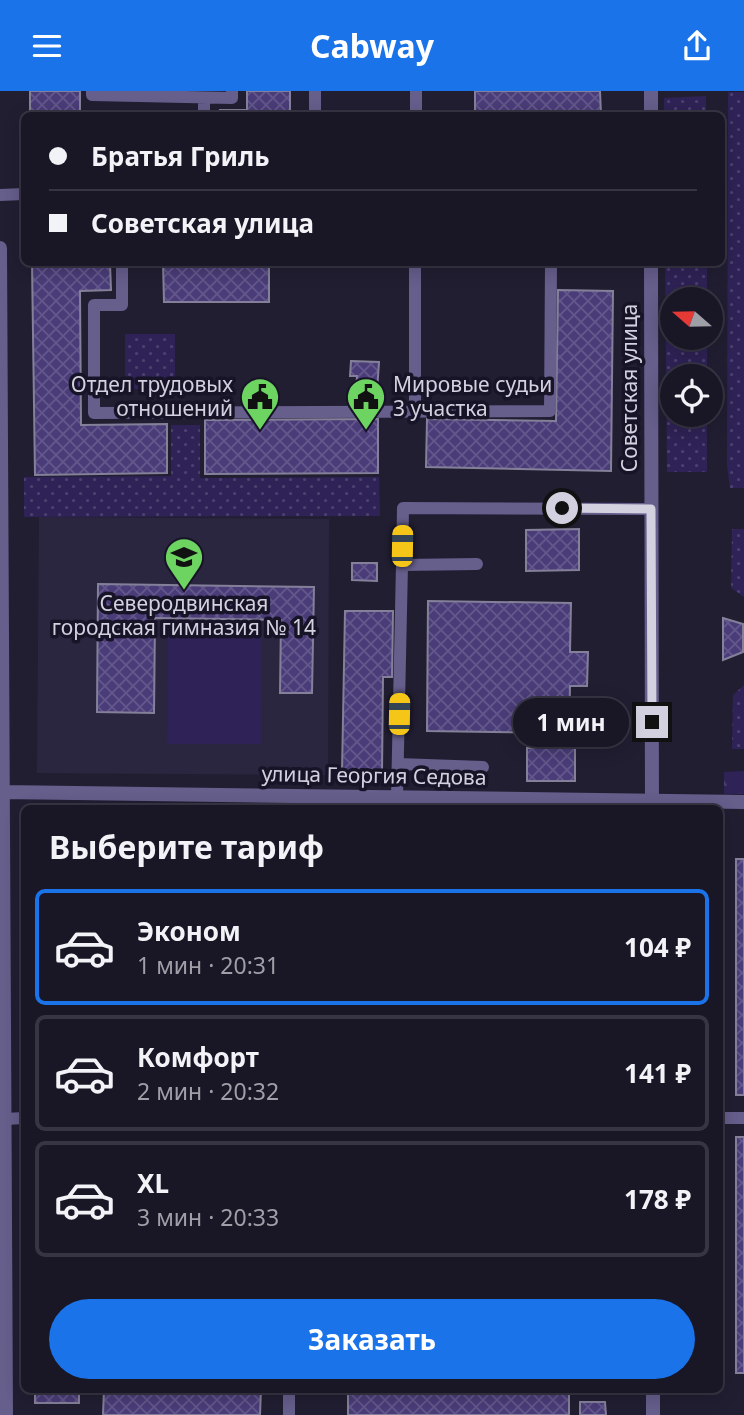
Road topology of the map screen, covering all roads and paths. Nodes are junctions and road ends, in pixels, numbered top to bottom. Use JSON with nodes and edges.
{"nodes":[{"id":1,"x":92,"y":91,"type":"edge"},
{"id":2,"x":232,"y":91,"type":"edge"},
{"id":3,"x":314,"y":91,"type":"edge"},
{"id":4,"x":416,"y":91,"type":"edge"},
{"id":5,"x":651,"y":91,"type":"edge"},
{"id":6,"x":204,"y":97,"type":"junction"},
{"id":7,"x":204,"y":112,"type":"edge"},
{"id":8,"x":315,"y":112,"type":"edge"},
{"id":9,"x":416,"y":112,"type":"edge"},
{"id":10,"x":651,"y":112,"type":"edge"},
{"id":11,"x":21,"y":194,"type":"edge"},
{"id":12,"x":0,"y":195,"type":"edge"},
{"id":13,"x":0,"y":248,"type":"edge"},
{"id":14,"x":122,"y":266,"type":"edge"},
{"id":15,"x":415,"y":266,"type":"edge"},
{"id":16,"x":551,"y":266,"type":"edge"},
{"id":17,"x":651,"y":266,"type":"edge"},
{"id":18,"x":415,"y":412,"type":"junction"},
{"id":19,"x":0,"y":428,"type":"edge"},
{"id":20,"x":651,"y":509,"type":"junction"},
{"id":21,"x":477,"y":564,"type":"dead end"},
{"id":22,"x":402,"y":565,"type":"junction"},
{"id":23,"x":398,"y":764,"type":"junction"},
{"id":24,"x":483,"y":767,"type":"dead end"},
{"id":25,"x":3,"y":792,"type":"junction"},
{"id":26,"x":397,"y":797,"type":"junction"},
{"id":27,"x":304,"y":802,"type":"edge"},
{"id":28,"x":744,"y":803,"type":"edge"},
{"id":29,"x":652,"y":805,"type":"edge"},
{"id":30,"x":21,"y":1118,"type":"edge"},
{"id":31,"x":723,"y":1118,"type":"edge"},
{"id":32,"x":744,"y":1118,"type":"edge"},
{"id":33,"x":5,"y":1119,"type":"junction"},
{"id":34,"x":289,"y":1393,"type":"edge"},
{"id":35,"x":653,"y":1393,"type":"edge"},
{"id":36,"x":6,"y":1415,"type":"edge"},
{"id":37,"x":289,"y":1415,"type":"edge"},
{"id":38,"x":653,"y":1415,"type":"edge"}],
"edges":[{"from":1,"to":6,"type":"lane"},
{"from":2,"to":6,"type":"lane"},
{"from":3,"to":8,"type":"lane"},
{"from":4,"to":9,"type":"lane"},
{"from":5,"to":10,"type":"street"},
{"from":6,"to":7,"type":"lane"},
{"from":11,"to":12,"type":"lane"},
{"from":13,"to":19,"type":"street"},
{"from":14,"to":18,"type":"lane"},
{"from":15,"to":18,"type":"lane"},
{"from":16,"to":18,"type":"lane"},
{"from":17,"to":20,"type":"street","name":"Советская улица"},
{"from":19,"to":25,"type":"street"},
{"from":20,"to":22,"type":"lane"},
{"from":20,"to":29,"type":"street","name":"Советская улица"},
{"from":21,"to":22,"type":"lane"},
{"from":22,"to":23,"type":"lane"},
{"from":23,"to":24,"type":"lane"},
{"from":23,"to":26,"type":"lane"},
{"from":25,"to":27,"type":"street","name":"улица Георгия Седова"},
{"from":25,"to":33,"type":"street"},
{"from":26,"to":27,"type":"street","name":"улица Георгия Седова"},
{"from":26,"to":29,"type":"street","name":"улица Георгия Седова"},
{"from":28,"to":29,"type":"street","name":"улица Георгия Седова"},
{"from":30,"to":33,"type":"lane"},
{"from":31,"to":32,"type":"lane"},
{"from":33,"to":36,"type":"street"},
{"from":34,"to":37,"type":"lane"},
{"from":35,"to":38,"type":"street"}]}
